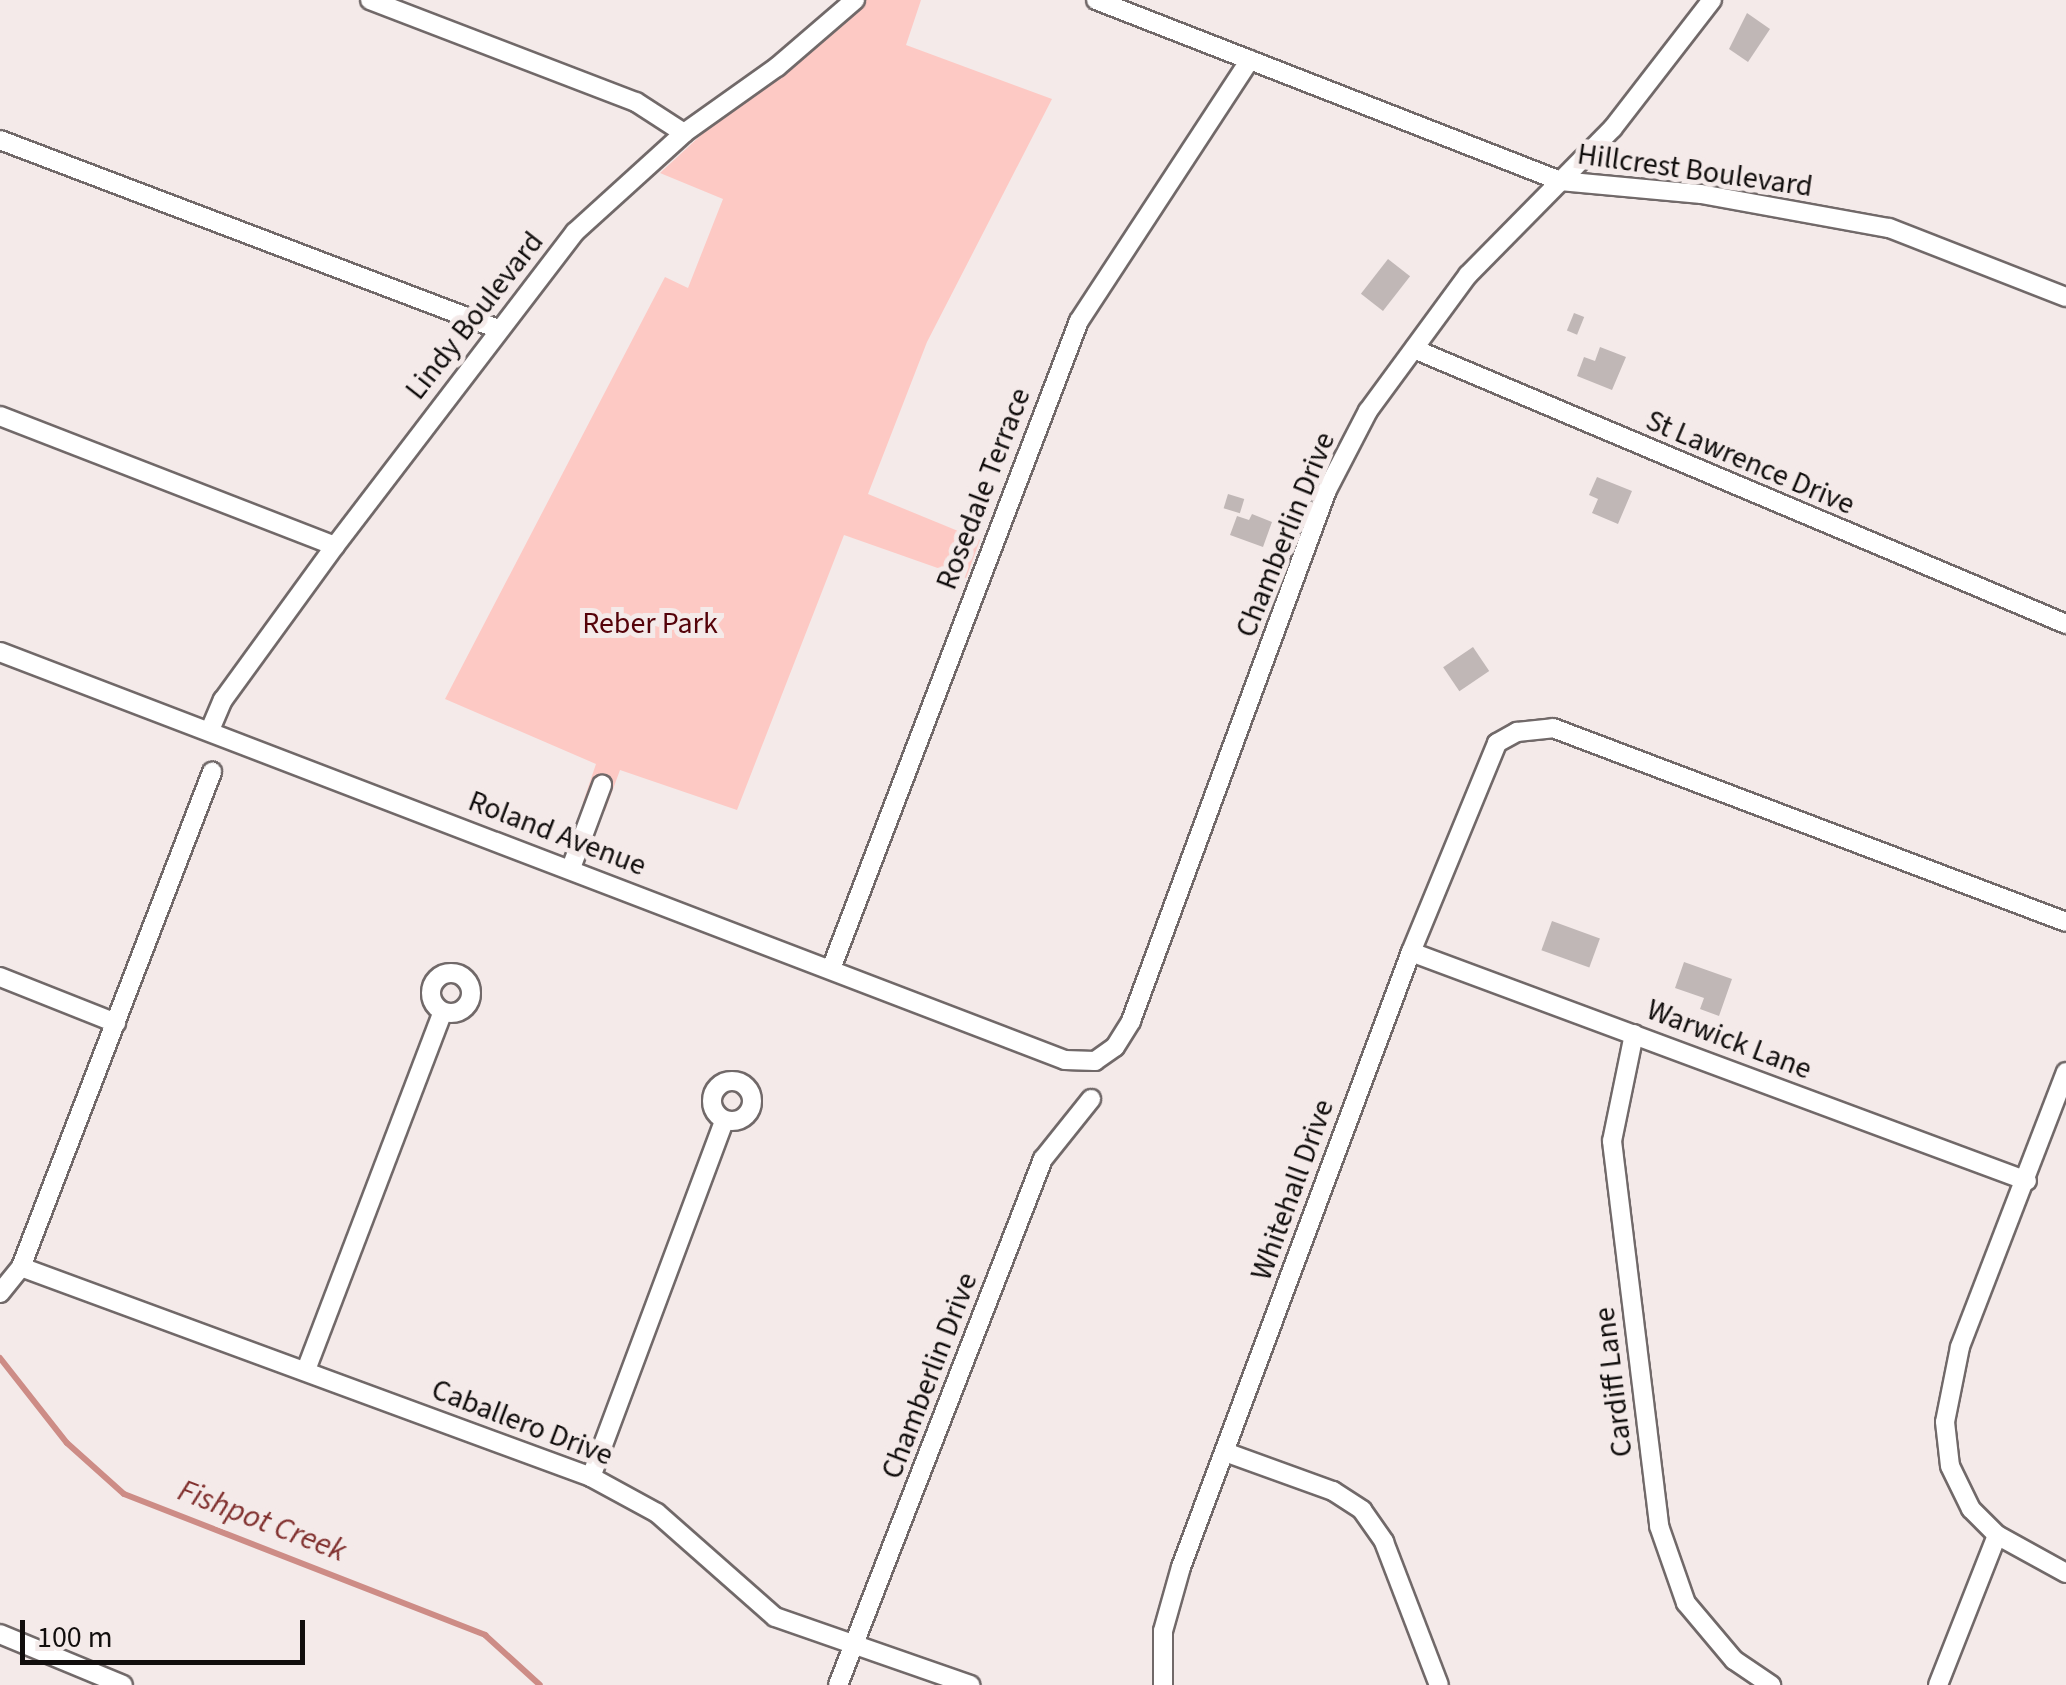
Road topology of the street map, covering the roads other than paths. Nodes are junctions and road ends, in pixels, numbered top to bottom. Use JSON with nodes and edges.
{"nodes":[{"id":1,"x":370,"y":0,"type":"edge"},
{"id":2,"x":855,"y":0,"type":"edge"},
{"id":3,"x":1096,"y":0,"type":"edge"},
{"id":4,"x":1712,"y":0,"type":"edge"},
{"id":5,"x":1250,"y":60,"type":"junction"},
{"id":6,"x":684,"y":133,"type":"junction"},
{"id":7,"x":0,"y":140,"type":"edge"},
{"id":8,"x":1560,"y":181,"type":"junction"},
{"id":9,"x":2066,"y":297,"type":"edge"},
{"id":10,"x":498,"y":329,"type":"junction"},
{"id":11,"x":1414,"y":349,"type":"junction"},
{"id":12,"x":0,"y":416,"type":"edge"},
{"id":13,"x":335,"y":546,"type":"junction"},
{"id":14,"x":2066,"y":624,"type":"edge"},
{"id":15,"x":0,"y":652,"type":"edge"},
{"id":16,"x":210,"y":730,"type":"junction"},
{"id":17,"x":212,"y":772,"type":"dead end"},
{"id":18,"x":602,"y":785,"type":"dead end"},
{"id":19,"x":571,"y":868,"type":"junction"},
{"id":20,"x":2066,"y":922,"type":"edge"},
{"id":21,"x":1411,"y":952,"type":"junction"},
{"id":22,"x":831,"y":969,"type":"junction"},
{"id":23,"x":0,"y":977,"type":"edge"},
{"id":24,"x":443,"y":1012,"type":"dead end"},
{"id":25,"x":116,"y":1023,"type":"junction"},
{"id":26,"x":1634,"y":1034,"type":"junction"},
{"id":27,"x":1095,"y":1061,"type":"joint"},
{"id":28,"x":2066,"y":1072,"type":"edge"},
{"id":29,"x":1091,"y":1099,"type":"dead end"},
{"id":30,"x":724,"y":1121,"type":"dead end"},
{"id":31,"x":2026,"y":1181,"type":"junction"},
{"id":32,"x":21,"y":1267,"type":"junction"},
{"id":33,"x":3,"y":1290,"type":"edge"},
{"id":34,"x":306,"y":1370,"type":"junction"},
{"id":35,"x":1225,"y":1452,"type":"junction"},
{"id":36,"x":590,"y":1477,"type":"junction"},
{"id":37,"x":1997,"y":1535,"type":"junction"},
{"id":38,"x":2066,"y":1573,"type":"edge"},
{"id":39,"x":0,"y":1634,"type":"edge"},
{"id":40,"x":856,"y":1644,"type":"junction"},
{"id":41,"x":123,"y":1685,"type":"edge"},
{"id":42,"x":838,"y":1685,"type":"edge"},
{"id":43,"x":970,"y":1685,"type":"edge"},
{"id":44,"x":1163,"y":1685,"type":"edge"},
{"id":45,"x":1439,"y":1685,"type":"edge"},
{"id":46,"x":1770,"y":1685,"type":"edge"},
{"id":47,"x":1938,"y":1685,"type":"edge"}],
"edges":[{"from":1,"to":6,"type":"street"},
{"from":2,"to":6,"type":"street","name":"Lindy Boulevard"},
{"from":3,"to":5,"type":"street","name":"Hillcrest Boulevard"},
{"from":4,"to":8,"type":"street","name":"Chamberlin Drive"},
{"from":5,"to":8,"type":"street","name":"Hillcrest Boulevard"},
{"from":5,"to":22,"type":"street","name":"Rosedale Terrace"},
{"from":6,"to":10,"type":"street","name":"Lindy Boulevard"},
{"from":7,"to":10,"type":"street"},
{"from":8,"to":9,"type":"street","name":"Hillcrest Boulevard"},
{"from":8,"to":11,"type":"street","name":"Chamberlin Drive"},
{"from":10,"to":13,"type":"street","name":"Lindy Boulevard"},
{"from":11,"to":14,"type":"street","name":"St Lawrence Drive"},
{"from":11,"to":27,"type":"street","name":"Chamberlin Drive"},
{"from":12,"to":13,"type":"street"},
{"from":13,"to":16,"type":"street","name":"Lindy Boulevard"},
{"from":15,"to":16,"type":"street","name":"Roland Avenue"},
{"from":16,"to":19,"type":"street","name":"Roland Avenue"},
{"from":17,"to":25,"type":"street"},
{"from":18,"to":19,"type":"street"},
{"from":19,"to":22,"type":"street","name":"Roland Avenue"},
{"from":20,"to":21,"type":"street","name":"Whitehall Drive"},
{"from":21,"to":26,"type":"street","name":"Warwick Lane"},
{"from":21,"to":35,"type":"street","name":"Whitehall Drive"},
{"from":22,"to":27,"type":"street","name":"Roland Avenue"},
{"from":23,"to":25,"type":"street"},
{"from":24,"to":34,"type":"street"},
{"from":25,"to":32,"type":"street"},
{"from":26,"to":31,"type":"street","name":"Warwick Lane"},
{"from":26,"to":46,"type":"street","name":"Cardiff Lane"},
{"from":28,"to":31,"type":"street"},
{"from":29,"to":40,"type":"street","name":"Chamberlin Drive"},
{"from":30,"to":36,"type":"street"},
{"from":31,"to":37,"type":"street"},
{"from":32,"to":33,"type":"street"},
{"from":32,"to":34,"type":"street","name":"Caballero Drive"},
{"from":34,"to":36,"type":"street","name":"Caballero Drive"},
{"from":35,"to":44,"type":"street","name":"Whitehall Drive"},
{"from":35,"to":45,"type":"street"},
{"from":36,"to":40,"type":"street","name":"Caballero Drive"},
{"from":37,"to":38,"type":"street"},
{"from":37,"to":47,"type":"street"},
{"from":39,"to":41,"type":"street"},
{"from":40,"to":42,"type":"street","name":"Chamberlin Drive"},
{"from":40,"to":43,"type":"street","name":"Caballero Drive"}]}
